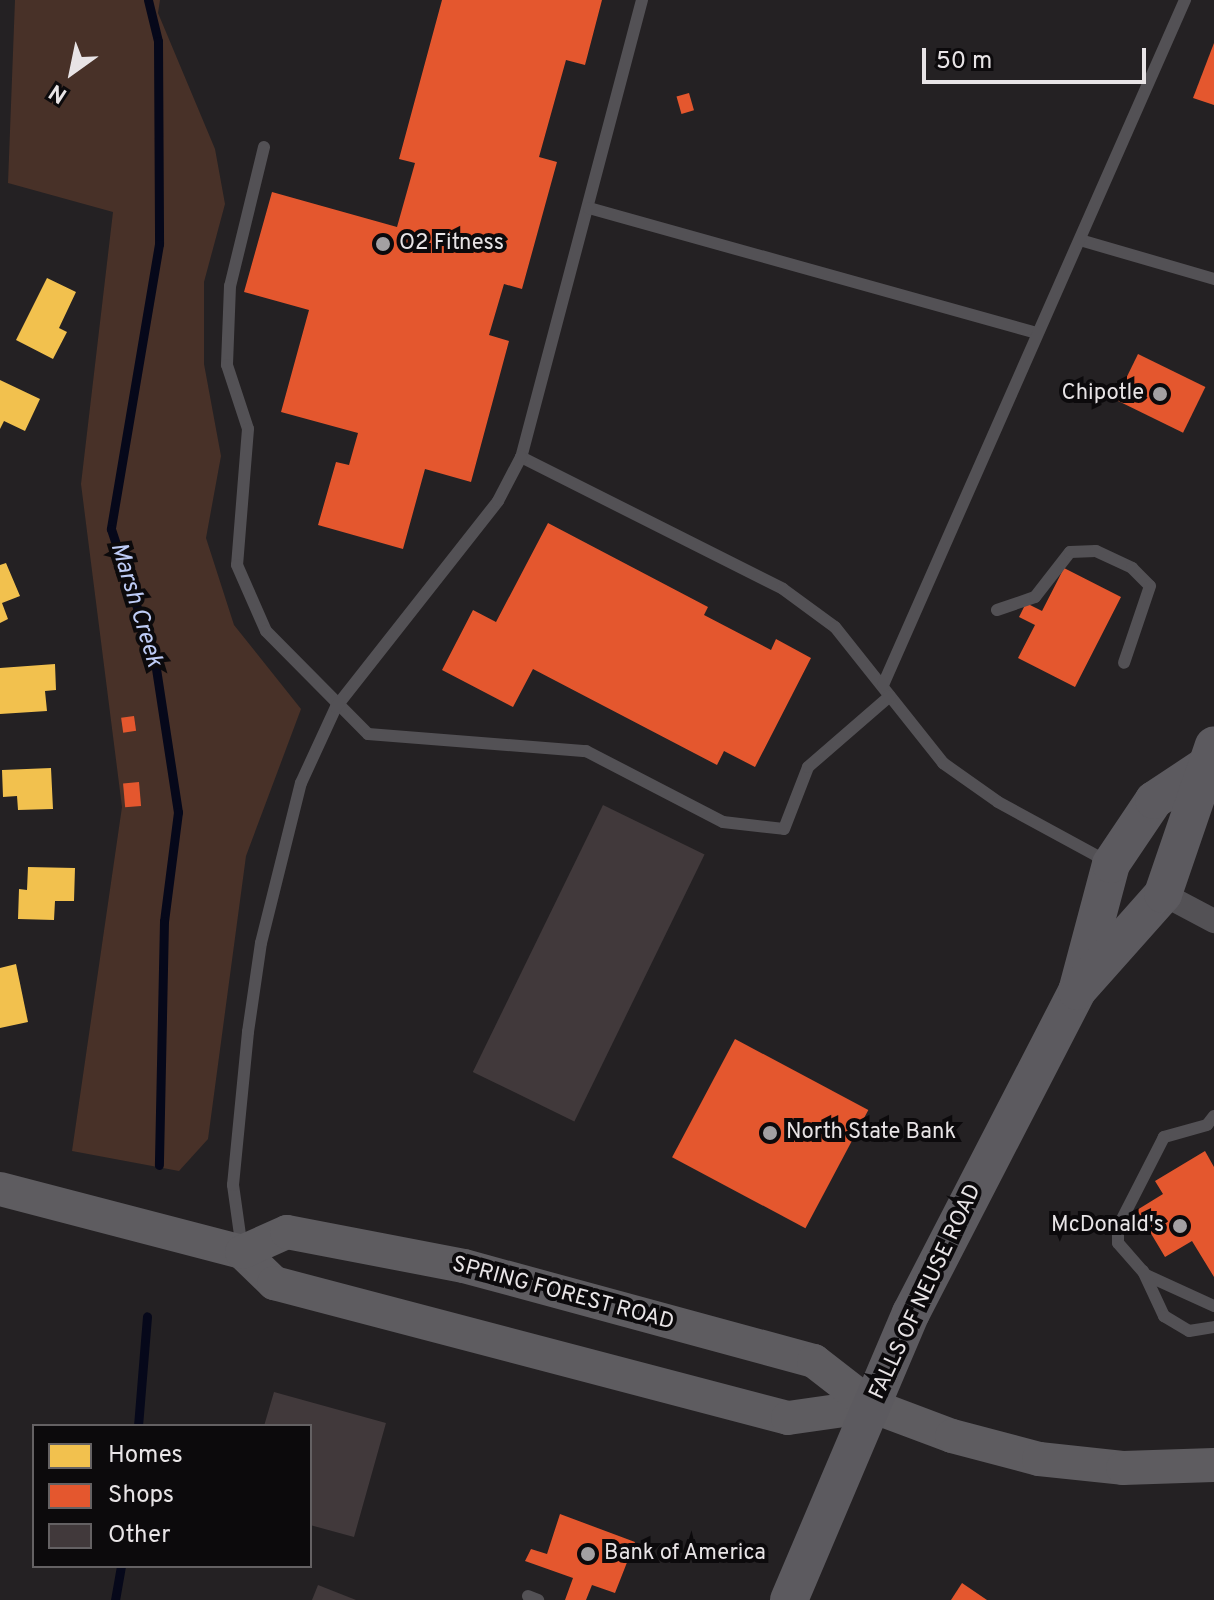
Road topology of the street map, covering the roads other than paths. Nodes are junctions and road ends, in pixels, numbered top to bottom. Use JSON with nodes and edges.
{"nodes":[{"id":1,"x":642,"y":0,"type":"edge"},
{"id":2,"x":1185,"y":0,"type":"edge"},
{"id":3,"x":264,"y":147,"type":"dead end"},
{"id":4,"x":589,"y":208,"type":"junction"},
{"id":5,"x":1080,"y":240,"type":"junction"},
{"id":6,"x":1214,"y":279,"type":"edge"},
{"id":7,"x":1036,"y":333,"type":"junction"},
{"id":8,"x":521,"y":457,"type":"junction"},
{"id":9,"x":997,"y":610,"type":"dead end"},
{"id":10,"x":1124,"y":663,"type":"dead end"},
{"id":11,"x":886,"y":690,"type":"junction"},
{"id":12,"x":341,"y":701,"type":"junction"},
{"id":13,"x":1209,"y":756,"type":"edge"},
{"id":14,"x":1111,"y":864,"type":"junction"},
{"id":15,"x":1163,"y":894,"type":"junction"},
{"id":16,"x":1214,"y":921,"type":"edge"},
{"id":17,"x":1077,"y":991,"type":"junction"},
{"id":18,"x":1214,"y":1116,"type":"edge"},
{"id":19,"x":0,"y":1189,"type":"edge"},
{"id":20,"x":242,"y":1252,"type":"junction"},
{"id":21,"x":1143,"y":1271,"type":"junction"},
{"id":22,"x":1214,"y":1306,"type":"edge"},
{"id":23,"x":1214,"y":1327,"type":"edge"},
{"id":24,"x":872,"y":1406,"type":"junction"},
{"id":25,"x":1214,"y":1465,"type":"edge"},
{"id":26,"x":789,"y":1600,"type":"edge"}],
"edges":[{"from":1,"to":4,"type":"lane"},
{"from":2,"to":5,"type":"lane"},
{"from":3,"to":12,"type":"lane"},
{"from":4,"to":7,"type":"lane"},
{"from":4,"to":8,"type":"lane"},
{"from":5,"to":6,"type":"lane"},
{"from":5,"to":7,"type":"lane"},
{"from":7,"to":11,"type":"lane"},
{"from":8,"to":11,"type":"lane"},
{"from":8,"to":12,"type":"lane"},
{"from":9,"to":10,"type":"lane"},
{"from":11,"to":12,"type":"lane"},
{"from":11,"to":14,"type":"lane"},
{"from":12,"to":20,"type":"lane"},
{"from":13,"to":14,"type":"main road","name":"FALLS OF NEUSE ROAD"},
{"from":13,"to":15,"type":"main road"},
{"from":14,"to":17,"type":"main road","name":"FALLS OF NEUSE ROAD"},
{"from":15,"to":16,"type":"street"},
{"from":15,"to":17,"type":"main road","name":"FALLS OF NEUSE ROAD"},
{"from":17,"to":24,"type":"main road","name":"FALLS OF NEUSE ROAD"},
{"from":18,"to":21,"type":"lane"},
{"from":19,"to":20,"type":"main road","name":"SPRING FOREST ROAD"},
{"from":20,"to":24,"type":"main road","name":"SPRING FOREST ROAD"},
{"from":20,"to":24,"type":"main road","name":"SPRING FOREST ROAD"},
{"from":21,"to":22,"type":"lane"},
{"from":21,"to":23,"type":"lane"},
{"from":24,"to":25,"type":"main road","name":"SPRING FOREST ROAD"},
{"from":24,"to":26,"type":"main road","name":"FALLS OF NEUSE ROAD"}]}
